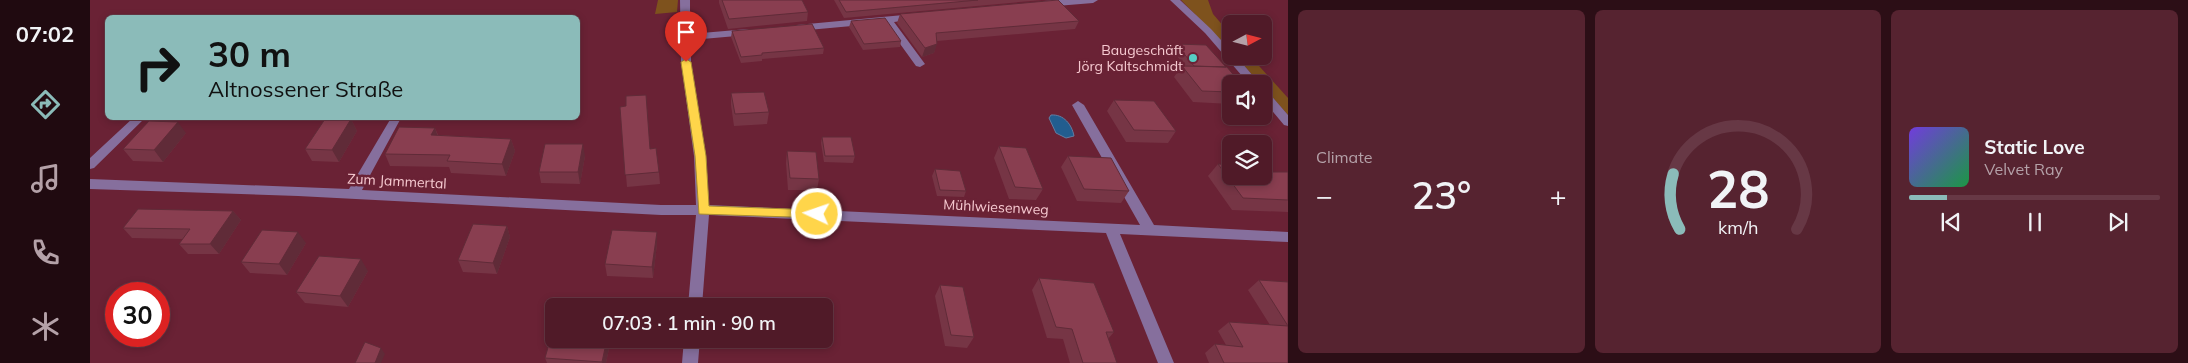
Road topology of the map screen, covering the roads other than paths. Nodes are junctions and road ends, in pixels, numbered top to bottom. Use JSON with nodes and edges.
{"nodes":[{"id":1,"x":685,"y":0,"type":"edge"},
{"id":2,"x":1093,"y":0,"type":"edge"},
{"id":3,"x":1175,"y":0,"type":"edge"},
{"id":4,"x":1034,"y":5,"type":"edge"},
{"id":5,"x":926,"y":16,"type":"edge"},
{"id":6,"x":888,"y":20,"type":"junction"},
{"id":7,"x":783,"y":29,"type":"edge"},
{"id":8,"x":756,"y":32,"type":"edge"},
{"id":9,"x":685,"y":37,"type":"junction"},
{"id":10,"x":920,"y":64,"type":"dead end"},
{"id":11,"x":1247,"y":75,"type":"edge"},
{"id":12,"x":1272,"y":103,"type":"edge"},
{"id":13,"x":1078,"y":105,"type":"dead end"},
{"id":14,"x":137,"y":120,"type":"edge"},
{"id":15,"x":395,"y":120,"type":"edge"},
{"id":16,"x":1288,"y":122,"type":"edge"},
{"id":17,"x":90,"y":165,"type":"edge"},
{"id":18,"x":90,"y":184,"type":"edge"},
{"id":19,"x":352,"y":194,"type":"junction"},
{"id":20,"x":703,"y":210,"type":"junction"},
{"id":21,"x":1111,"y":229,"type":"junction"},
{"id":22,"x":1150,"y":231,"type":"junction"},
{"id":23,"x":1288,"y":237,"type":"edge"},
{"id":24,"x":696,"y":298,"type":"edge"},
{"id":25,"x":691,"y":348,"type":"edge"},
{"id":26,"x":690,"y":363,"type":"edge"},
{"id":27,"x":1166,"y":363,"type":"edge"}],
"edges":[{"from":1,"to":9,"type":"street"},
{"from":2,"to":4,"type":"street"},
{"from":3,"to":11,"type":"street"},
{"from":5,"to":6,"type":"street"},
{"from":6,"to":7,"type":"street"},
{"from":6,"to":10,"type":"street"},
{"from":8,"to":9,"type":"street"},
{"from":9,"to":20,"type":"street"},
{"from":12,"to":16,"type":"street"},
{"from":13,"to":22,"type":"street"},
{"from":14,"to":17,"type":"street"},
{"from":15,"to":19,"type":"street"},
{"from":18,"to":19,"type":"street","name":"Zum Jammertal"},
{"from":19,"to":20,"type":"street","name":"Zum Jammertal"},
{"from":20,"to":21,"type":"street","name":"Mühlwiesenweg"},
{"from":20,"to":24,"type":"street"},
{"from":21,"to":22,"type":"street","name":"Mühlwiesenweg"},
{"from":21,"to":27,"type":"street"},
{"from":22,"to":23,"type":"street","name":"Mühlwiesenweg"},
{"from":25,"to":26,"type":"street"}]}
